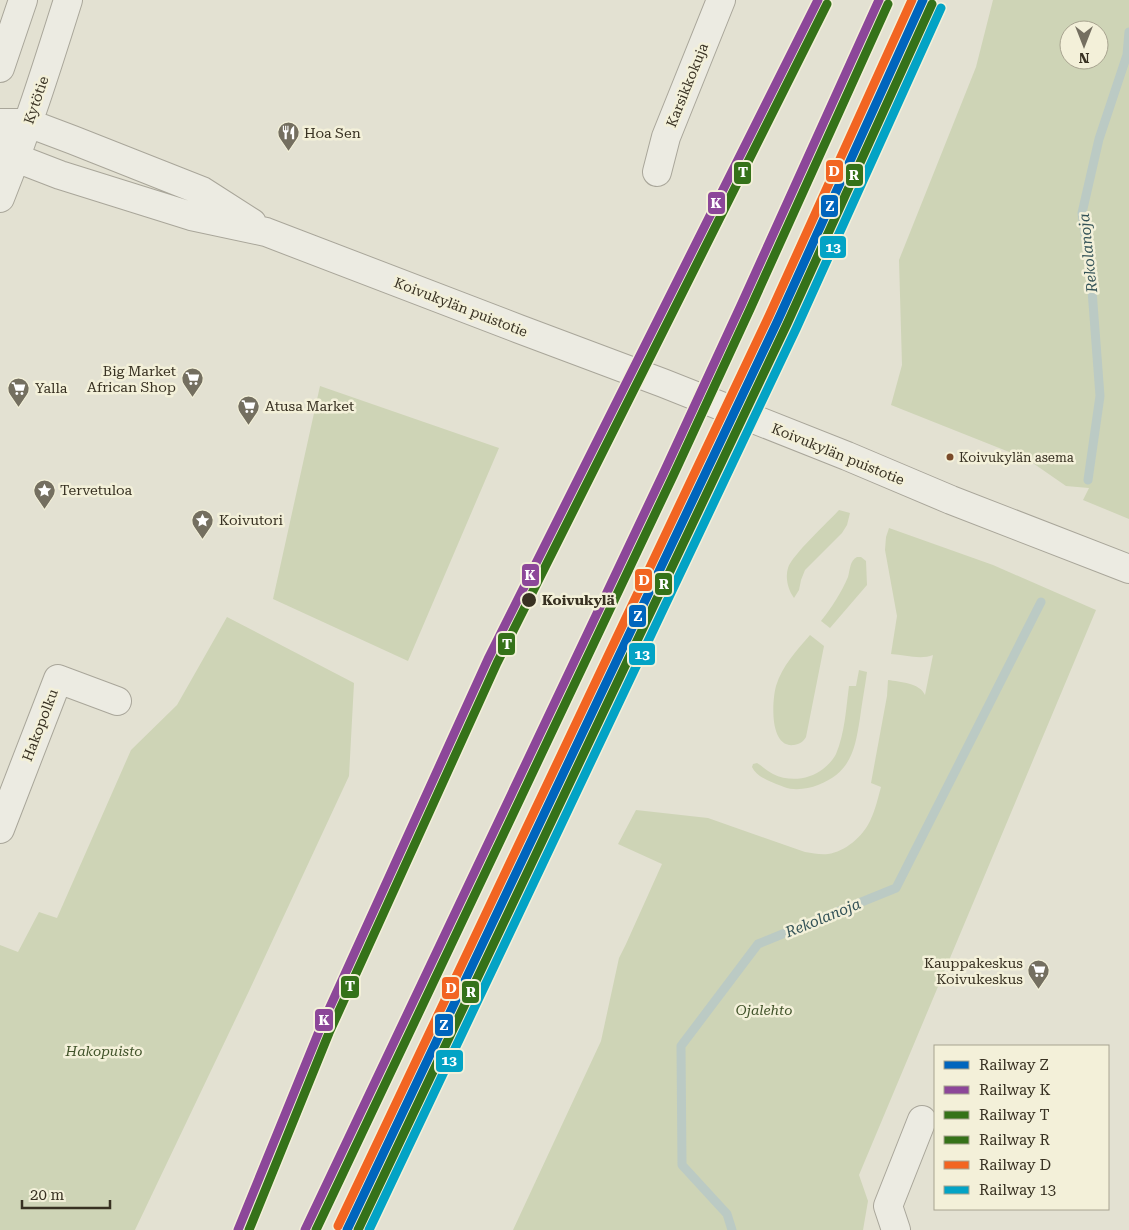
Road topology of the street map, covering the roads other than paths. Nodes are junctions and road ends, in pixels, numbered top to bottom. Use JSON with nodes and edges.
{"nodes":[{"id":1,"x":23,"y":0,"type":"edge"},
{"id":2,"x":68,"y":0,"type":"edge"},
{"id":3,"x":721,"y":0,"type":"edge"},
{"id":4,"x":0,"y":68,"type":"edge"},
{"id":5,"x":0,"y":123,"type":"edge"},
{"id":6,"x":28,"y":123,"type":"junction"},
{"id":7,"x":8,"y":151,"type":"edge"},
{"id":8,"x":657,"y":172,"type":"dead end"},
{"id":9,"x":0,"y":198,"type":"edge"},
{"id":10,"x":266,"y":232,"type":"junction"},
{"id":11,"x":1129,"y":569,"type":"edge"},
{"id":12,"x":117,"y":701,"type":"dead end"},
{"id":13,"x":0,"y":829,"type":"edge"},
{"id":14,"x":922,"y":1120,"type":"dead end"},
{"id":15,"x":896,"y":1230,"type":"edge"}],
"edges":[{"from":1,"to":4,"type":"street"},
{"from":2,"to":6,"type":"street","name":"Kytötie"},
{"from":3,"to":8,"type":"street","name":"Karsikkokuja"},
{"from":5,"to":6,"type":"street","name":"Koivukylän puistotie"},
{"from":6,"to":7,"type":"street","name":"Kytötie"},
{"from":6,"to":10,"type":"street","name":"Koivukylän puistotie"},
{"from":7,"to":9,"type":"street","name":"Kytötie"},
{"from":7,"to":10,"type":"street","name":"Koivukylän puistotie"},
{"from":10,"to":11,"type":"street","name":"Koivukylän puistotie"},
{"from":12,"to":13,"type":"street","name":"Hakopolku"},
{"from":14,"to":15,"type":"street"}]}
